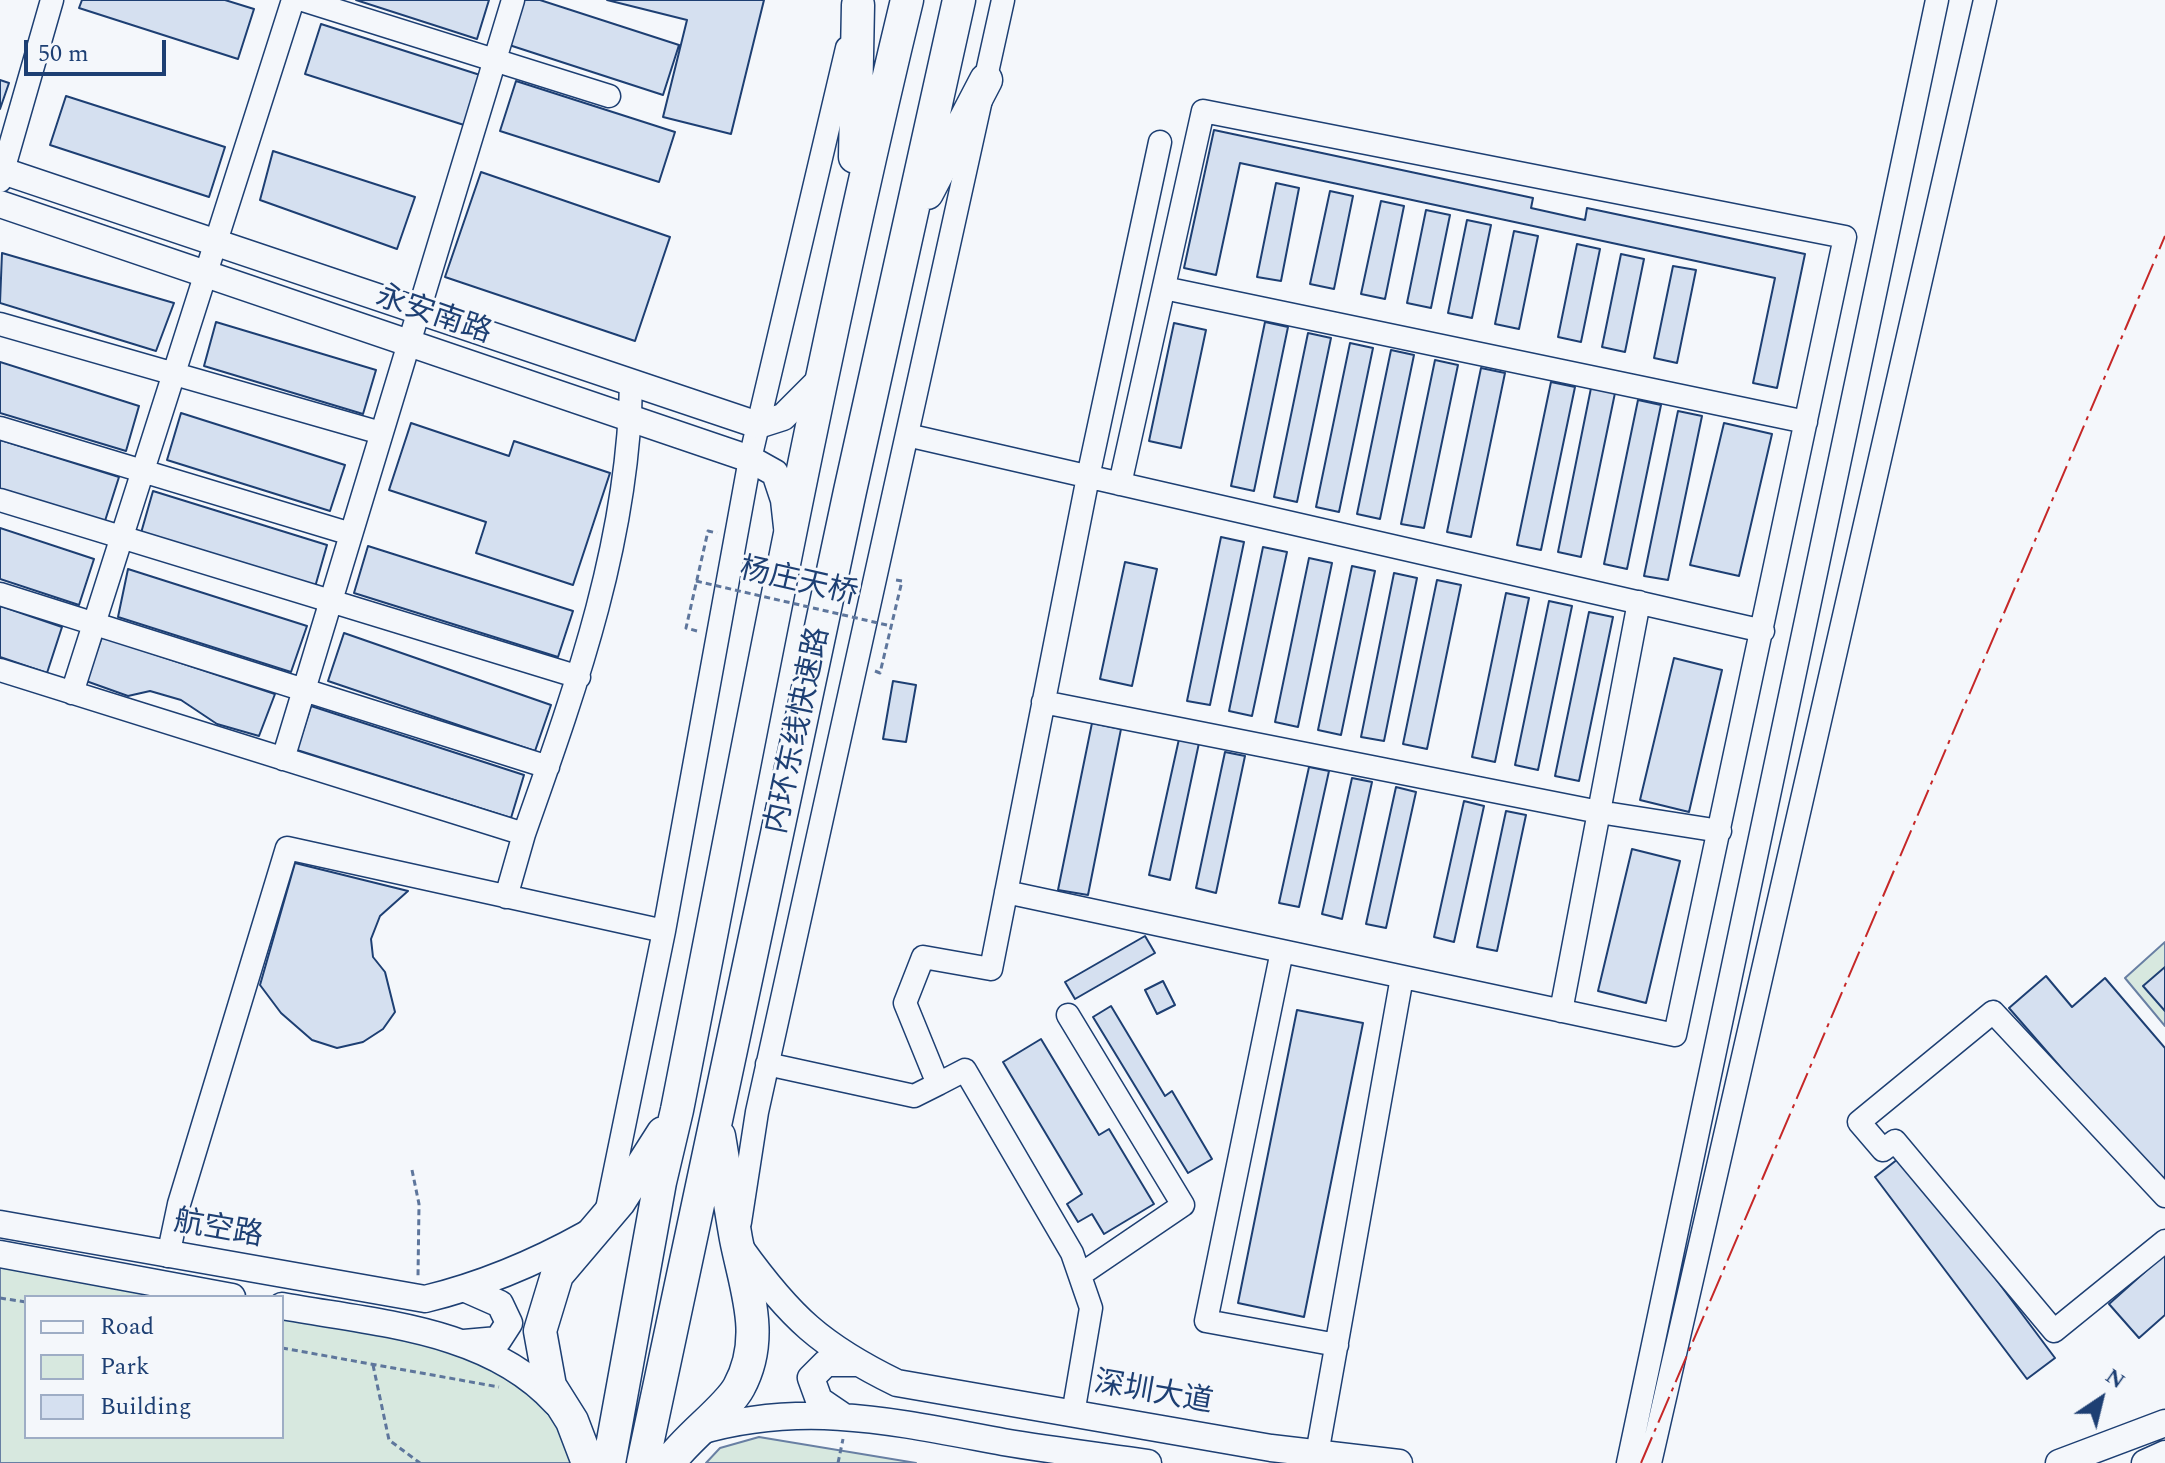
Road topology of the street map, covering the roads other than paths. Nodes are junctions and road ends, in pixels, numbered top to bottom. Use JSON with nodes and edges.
{"nodes":[{"id":1,"x":52,"y":0,"type":"edge"},
{"id":2,"x":293,"y":0,"type":"edge"},
{"id":3,"x":303,"y":0,"type":"edge"},
{"id":4,"x":513,"y":0,"type":"edge"},
{"id":5,"x":907,"y":0,"type":"edge"},
{"id":6,"x":959,"y":0,"type":"edge"},
{"id":7,"x":1003,"y":0,"type":"edge"},
{"id":8,"x":1937,"y":0,"type":"edge"},
{"id":9,"x":1985,"y":0,"type":"edge"},
{"id":10,"x":858,"y":2,"type":"edge"},
{"id":11,"x":495,"y":60,"type":"junction"},
{"id":12,"x":986,"y":80,"type":"junction"},
{"id":13,"x":609,"y":96,"type":"dead end"},
{"id":14,"x":1160,"y":142,"type":"dead end"},
{"id":15,"x":1,"y":174,"type":"edge"},
{"id":16,"x":0,"y":204,"type":"edge"},
{"id":17,"x":854,"y":217,"type":"junction"},
{"id":18,"x":905,"y":235,"type":"junction"},
{"id":19,"x":214,"y":242,"type":"junction"},
{"id":20,"x":204,"y":273,"type":"junction"},
{"id":21,"x":1164,"y":288,"type":"junction"},
{"id":22,"x":418,"y":310,"type":"junction"},
{"id":23,"x":0,"y":324,"type":"edge"},
{"id":24,"x":408,"y":342,"type":"junction"},
{"id":25,"x":172,"y":373,"type":"junction"},
{"id":26,"x":820,"y":380,"type":"junction"},
{"id":27,"x":631,"y":382,"type":"junction"},
{"id":28,"x":631,"y":418,"type":"junction"},
{"id":29,"x":1806,"y":422,"type":"junction"},
{"id":30,"x":758,"y":425,"type":"junction"},
{"id":31,"x":0,"y":428,"type":"edge"},
{"id":32,"x":381,"y":433,"type":"junction"},
{"id":33,"x":907,"y":435,"type":"junction"},
{"id":34,"x":750,"y":459,"type":"junction"},
{"id":35,"x":142,"y":470,"type":"junction"},
{"id":36,"x":1088,"y":477,"type":"junction"},
{"id":37,"x":1120,"y":484,"type":"junction"},
{"id":38,"x":0,"y":500,"type":"edge"},
{"id":39,"x":351,"y":534,"type":"junction"},
{"id":40,"x":121,"y":537,"type":"junction"},
{"id":41,"x":789,"y":542,"type":"junction"},
{"id":42,"x":0,"y":594,"type":"edge"},
{"id":43,"x":331,"y":601,"type":"junction"},
{"id":44,"x":1639,"y":602,"type":"junction"},
{"id":45,"x":94,"y":624,"type":"junction"},
{"id":46,"x":1763,"y":631,"type":"junction"},
{"id":47,"x":0,"y":670,"type":"edge"},
{"id":48,"x":579,"y":677,"type":"junction"},
{"id":49,"x":304,"y":690,"type":"junction"},
{"id":50,"x":72,"y":693,"type":"junction"},
{"id":51,"x":1043,"y":702,"type":"junction"},
{"id":52,"x":283,"y":759,"type":"junction"},
{"id":53,"x":548,"y":767,"type":"junction"},
{"id":54,"x":1599,"y":812,"type":"junction"},
{"id":55,"x":1720,"y":831,"type":"junction"},
{"id":56,"x":524,"y":834,"type":"junction"},
{"id":57,"x":1006,"y":892,"type":"junction"},
{"id":58,"x":506,"y":897,"type":"junction"},
{"id":59,"x":664,"y":931,"type":"junction"},
{"id":60,"x":1282,"y":951,"type":"junction"},
{"id":61,"x":1402,"y":977,"type":"junction"},
{"id":62,"x":1561,"y":1011,"type":"junction"},
{"id":63,"x":1068,"y":1015,"type":"dead end"},
{"id":64,"x":767,"y":1064,"type":"junction"},
{"id":65,"x":938,"y":1084,"type":"junction"},
{"id":66,"x":677,"y":1110,"type":"junction"},
{"id":67,"x":717,"y":1122,"type":"junction"},
{"id":68,"x":2165,"y":1196,"type":"edge"},
{"id":69,"x":600,"y":1223,"type":"junction"},
{"id":70,"x":0,"y":1224,"type":"edge"},
{"id":71,"x":2165,"y":1241,"type":"edge"},
{"id":72,"x":737,"y":1242,"type":"junction"},
{"id":73,"x":0,"y":1254,"type":"edge"},
{"id":74,"x":168,"y":1256,"type":"junction"},
{"id":75,"x":1080,"y":1275,"type":"junction"},
{"id":76,"x":466,"y":1289,"type":"junction"},
{"id":77,"x":221,"y":1295,"type":"edge"},
{"id":78,"x":284,"y":1306,"type":"edge"},
{"id":79,"x":460,"y":1344,"type":"junction"},
{"id":80,"x":1337,"y":1345,"type":"junction"},
{"id":81,"x":857,"y":1363,"type":"junction"},
{"id":82,"x":1073,"y":1414,"type":"junction"},
{"id":83,"x":844,"y":1417,"type":"junction"},
{"id":84,"x":572,"y":1421,"type":"junction"},
{"id":85,"x":2165,"y":1423,"type":"edge"},
{"id":86,"x":693,"y":1433,"type":"junction"},
{"id":87,"x":1317,"y":1454,"type":"junction"},
{"id":88,"x":2165,"y":1454,"type":"edge"},
{"id":89,"x":588,"y":1463,"type":"edge"},
{"id":90,"x":609,"y":1463,"type":"edge"},
{"id":91,"x":643,"y":1463,"type":"edge"},
{"id":92,"x":669,"y":1463,"type":"edge"},
{"id":93,"x":1148,"y":1463,"type":"edge"},
{"id":94,"x":1399,"y":1463,"type":"edge"},
{"id":95,"x":1628,"y":1463,"type":"edge"},
{"id":96,"x":1650,"y":1463,"type":"edge"},
{"id":97,"x":2059,"y":1463,"type":"edge"},
{"id":98,"x":2145,"y":1463,"type":"edge"}],
"edges":[{"from":1,"to":15,"type":"street"},
{"from":2,"to":19,"type":"street"},
{"from":3,"to":11,"type":"street"},
{"from":4,"to":11,"type":"street"},
{"from":5,"to":17,"type":"highway","name":"内环东线快速路"},
{"from":6,"to":18,"type":"highway","name":"内环东线快速路"},
{"from":7,"to":12,"type":"street"},
{"from":8,"to":95,"type":"street"},
{"from":9,"to":96,"type":"street"},
{"from":10,"to":17,"type":"highway"},
{"from":10,"to":30,"type":"street"},
{"from":11,"to":13,"type":"street"},
{"from":11,"to":22,"type":"street"},
{"from":12,"to":18,"type":"highway"},
{"from":12,"to":33,"type":"street"},
{"from":14,"to":36,"type":"street"},
{"from":15,"to":19,"type":"main road","name":"永安南路"},
{"from":16,"to":20,"type":"main road","name":"永安南路"},
{"from":17,"to":26,"type":"highway","name":"内环东线快速路"},
{"from":18,"to":67,"type":"highway","name":"内环东线快速路"},
{"from":19,"to":20,"type":"street"},
{"from":19,"to":22,"type":"main road","name":"永安南路"},
{"from":20,"to":24,"type":"main road","name":"永安南路"},
{"from":20,"to":25,"type":"street"},
{"from":21,"to":29,"type":"street"},
{"from":21,"to":29,"type":"street"},
{"from":21,"to":37,"type":"street"},
{"from":22,"to":24,"type":"street"},
{"from":22,"to":27,"type":"main road","name":"永安南路"},
{"from":23,"to":25,"type":"street"},
{"from":24,"to":28,"type":"main road","name":"永安南路"},
{"from":24,"to":32,"type":"street"},
{"from":25,"to":32,"type":"street"},
{"from":25,"to":35,"type":"street"},
{"from":26,"to":30,"type":"main road"},
{"from":26,"to":41,"type":"highway","name":"内环东线快速路"},
{"from":27,"to":28,"type":"street"},
{"from":27,"to":30,"type":"main road","name":"永安南路"},
{"from":28,"to":34,"type":"main road","name":"永安南路"},
{"from":28,"to":48,"type":"street"},
{"from":29,"to":46,"type":"street"},
{"from":30,"to":34,"type":"street"},
{"from":31,"to":35,"type":"street"},
{"from":32,"to":39,"type":"street"},
{"from":33,"to":36,"type":"street"},
{"from":33,"to":64,"type":"street"},
{"from":34,"to":41,"type":"main road","name":"永安南路"},
{"from":34,"to":59,"type":"street"},
{"from":35,"to":39,"type":"street"},
{"from":35,"to":40,"type":"street"},
{"from":36,"to":37,"type":"street"},
{"from":36,"to":51,"type":"street"},
{"from":37,"to":44,"type":"street"},
{"from":38,"to":40,"type":"street"},
{"from":39,"to":43,"type":"street"},
{"from":40,"to":43,"type":"street"},
{"from":40,"to":45,"type":"street"},
{"from":41,"to":66,"type":"highway","name":"内环东线快速路"},
{"from":42,"to":45,"type":"street"},
{"from":43,"to":48,"type":"street"},
{"from":43,"to":49,"type":"street"},
{"from":44,"to":46,"type":"street"},
{"from":44,"to":54,"type":"street"},
{"from":45,"to":49,"type":"street"},
{"from":45,"to":50,"type":"street"},
{"from":46,"to":55,"type":"street"},
{"from":47,"to":50,"type":"street"},
{"from":48,"to":53,"type":"street"},
{"from":49,"to":52,"type":"street"},
{"from":49,"to":53,"type":"street"},
{"from":50,"to":52,"type":"street"},
{"from":51,"to":54,"type":"street"},
{"from":51,"to":57,"type":"street"},
{"from":52,"to":56,"type":"street"},
{"from":53,"to":56,"type":"street"},
{"from":54,"to":55,"type":"street"},
{"from":54,"to":62,"type":"street"},
{"from":55,"to":62,"type":"street"},
{"from":56,"to":58,"type":"street"},
{"from":57,"to":60,"type":"street"},
{"from":57,"to":65,"type":"street"},
{"from":58,"to":59,"type":"street"},
{"from":58,"to":74,"type":"street"},
{"from":59,"to":69,"type":"street"},
{"from":60,"to":61,"type":"street"},
{"from":60,"to":80,"type":"street"},
{"from":61,"to":62,"type":"street"},
{"from":61,"to":80,"type":"street"},
{"from":63,"to":75,"type":"street"},
{"from":64,"to":65,"type":"street"},
{"from":64,"to":72,"type":"street"},
{"from":65,"to":75,"type":"street"},
{"from":66,"to":69,"type":"highway"},
{"from":66,"to":90,"type":"highway","name":"内环东线快速路"},
{"from":67,"to":72,"type":"highway"},
{"from":67,"to":91,"type":"highway","name":"内环东线快速路"},
{"from":68,"to":71,"type":"street"},
{"from":69,"to":76,"type":"main road"},
{"from":69,"to":84,"type":"highway"},
{"from":70,"to":74,"type":"main road","name":"航空路"},
{"from":72,"to":81,"type":"main road","name":"深圳大道"},
{"from":72,"to":86,"type":"highway"},
{"from":73,"to":77,"type":"main road","name":"航空路"},
{"from":74,"to":76,"type":"main road","name":"航空路"},
{"from":75,"to":82,"type":"street"},
{"from":76,"to":79,"type":"main road"},
{"from":78,"to":79,"type":"main road"},
{"from":79,"to":84,"type":"main road"},
{"from":80,"to":87,"type":"street"},
{"from":81,"to":82,"type":"main road","name":"深圳大道"},
{"from":81,"to":83,"type":"main road"},
{"from":82,"to":87,"type":"main road","name":"深圳大道"},
{"from":83,"to":86,"type":"main road"},
{"from":83,"to":93,"type":"main road"},
{"from":84,"to":89,"type":"highway"},
{"from":85,"to":97,"type":"main road"},
{"from":86,"to":92,"type":"highway"},
{"from":87,"to":94,"type":"main road","name":"深圳大道"},
{"from":88,"to":98,"type":"main road"}]}
